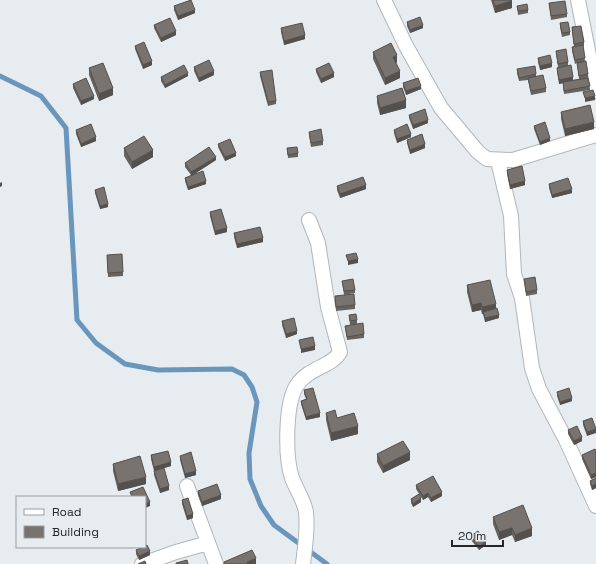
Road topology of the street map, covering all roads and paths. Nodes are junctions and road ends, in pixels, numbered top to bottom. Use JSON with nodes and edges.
{"nodes":[{"id":1,"x":384,"y":0,"type":"edge"},
{"id":2,"x":578,"y":0,"type":"edge"},
{"id":3,"x":596,"y":91,"type":"edge"},
{"id":4,"x":596,"y":135,"type":"edge"},
{"id":5,"x":498,"y":161,"type":"junction"},
{"id":6,"x":309,"y":220,"type":"dead end"},
{"id":7,"x":187,"y":486,"type":"dead end"},
{"id":8,"x":596,"y":506,"type":"edge"},
{"id":9,"x":208,"y":543,"type":"junction"},
{"id":10,"x":142,"y":564,"type":"edge"},
{"id":11,"x":216,"y":564,"type":"edge"},
{"id":12,"x":303,"y":564,"type":"edge"}],
"edges":[{"from":1,"to":5,"type":"street"},
{"from":2,"to":3,"type":"street"},
{"from":4,"to":5,"type":"street"},
{"from":5,"to":8,"type":"street"},
{"from":6,"to":12,"type":"street"},
{"from":7,"to":9,"type":"street"},
{"from":9,"to":10,"type":"street"},
{"from":9,"to":11,"type":"street"}]}
